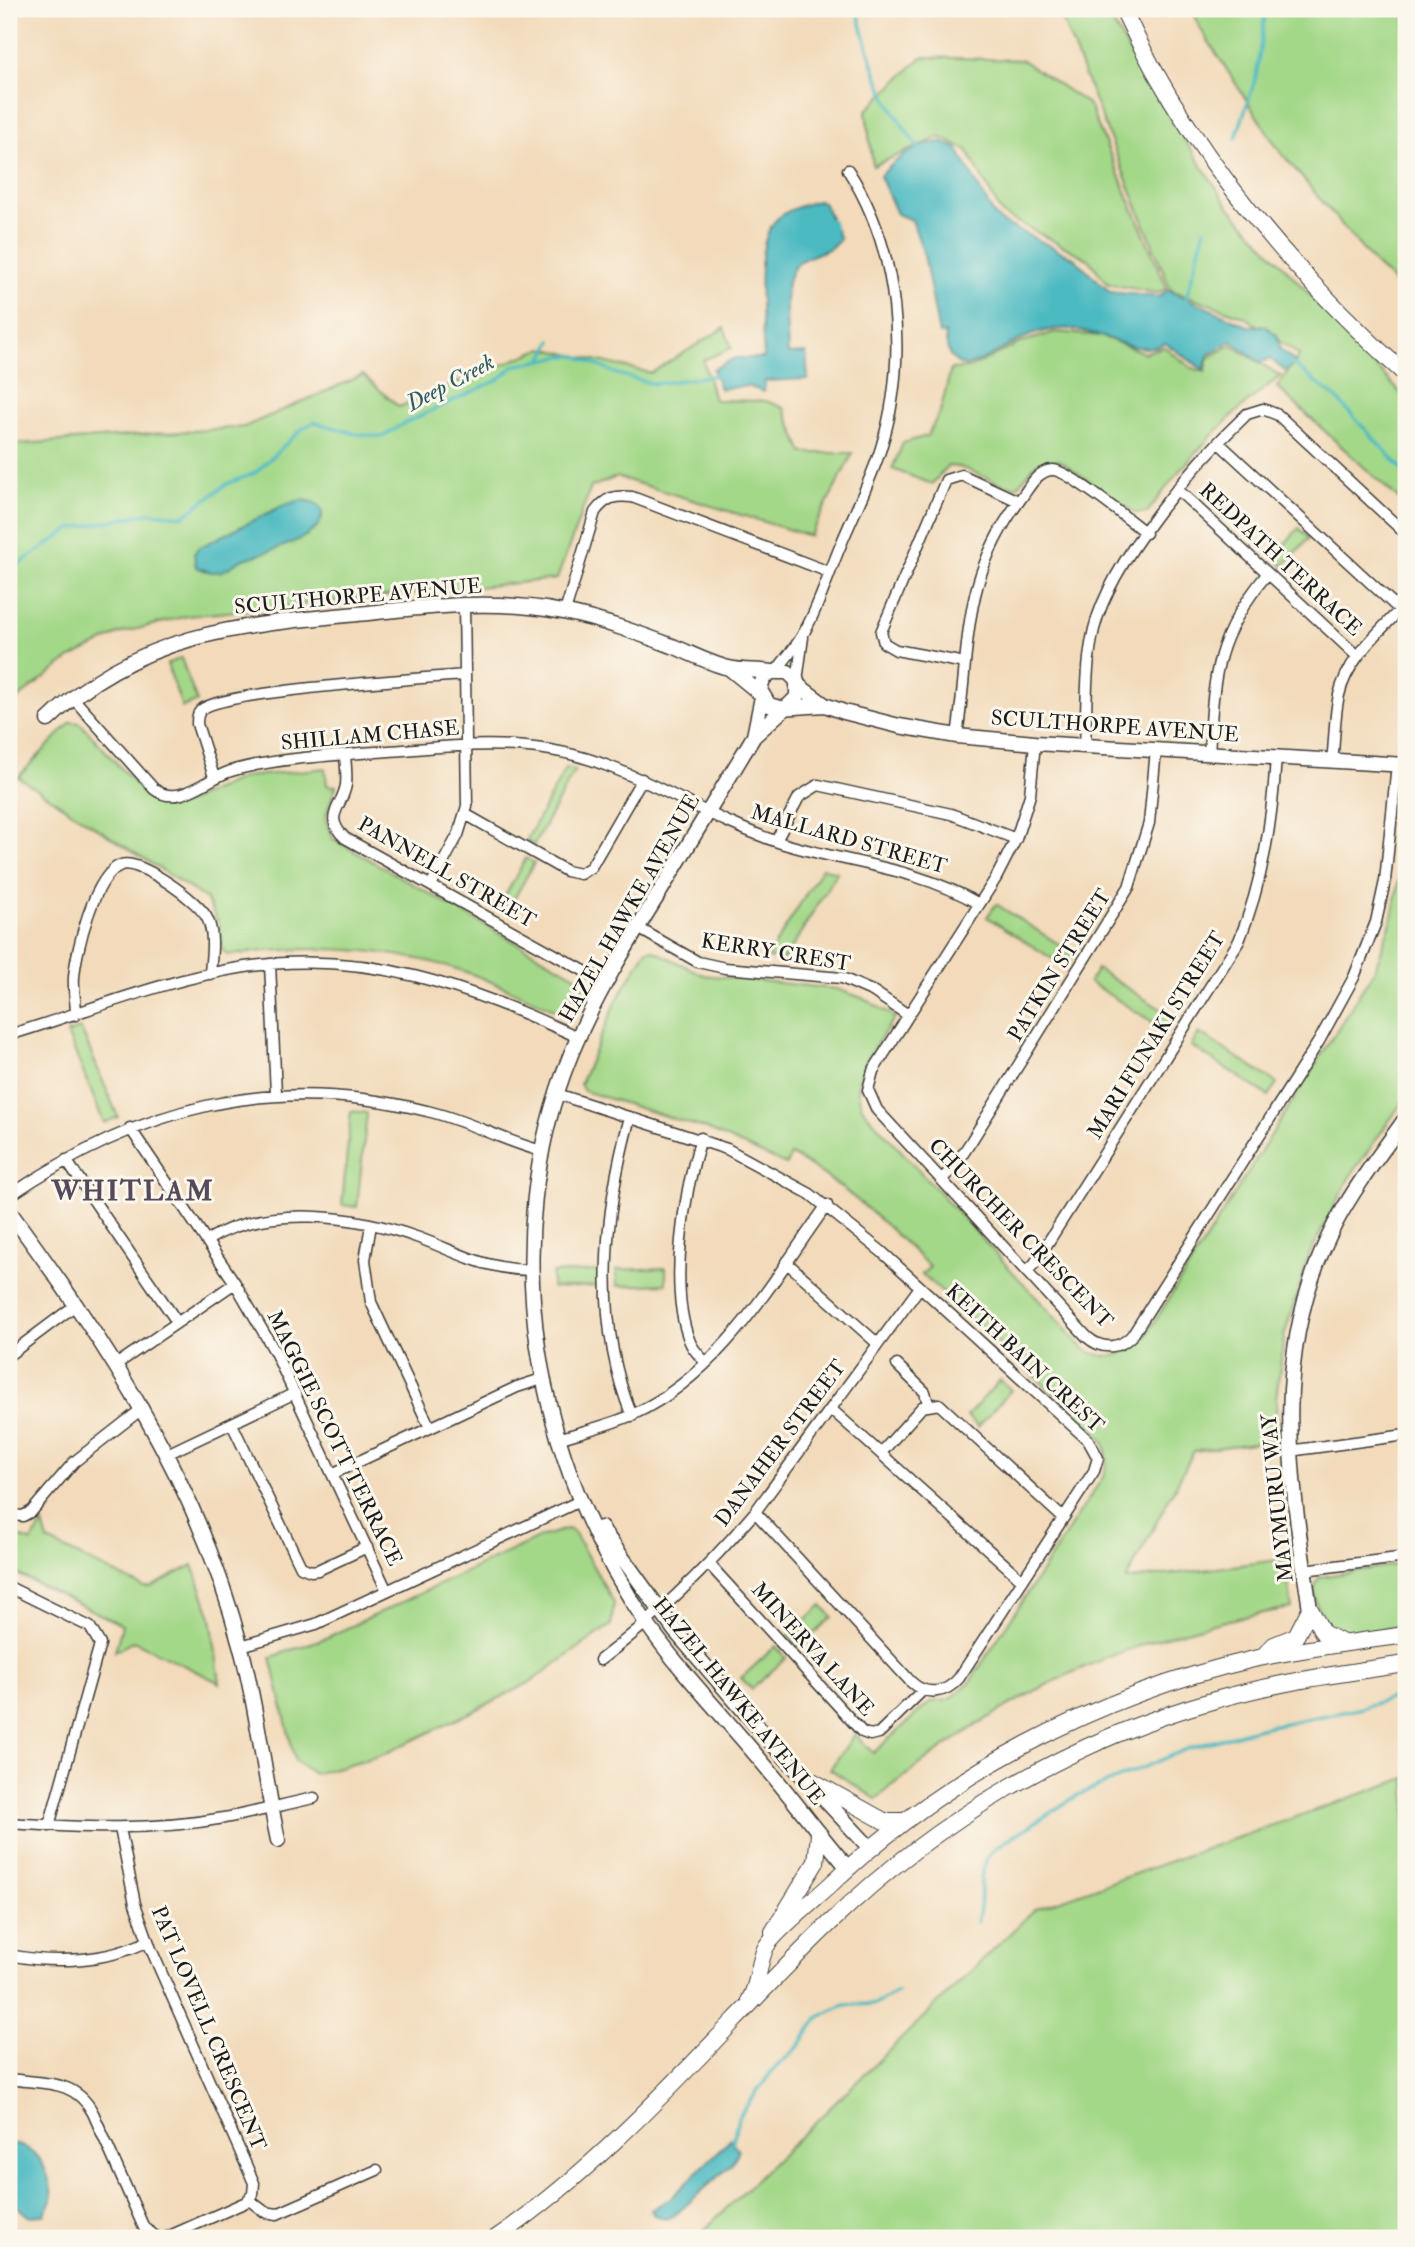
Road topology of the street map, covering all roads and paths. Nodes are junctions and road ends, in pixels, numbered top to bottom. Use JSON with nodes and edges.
{"nodes":[{"id":1,"x":1123,"y":9,"type":"edge"},
{"id":2,"x":848,"y":170,"type":"dead end"},
{"id":3,"x":1406,"y":374,"type":"edge"},
{"id":4,"x":1220,"y":444,"type":"junction"},
{"id":5,"x":1178,"y":490,"type":"junction"},
{"id":6,"x":1018,"y":501,"type":"junction"},
{"id":7,"x":1146,"y":533,"type":"junction"},
{"id":8,"x":1406,"y":534,"type":"edge"},
{"id":9,"x":830,"y":572,"type":"junction"},
{"id":10,"x":1268,"y":575,"type":"junction"},
{"id":11,"x":464,"y":604,"type":"junction"},
{"id":12,"x":1403,"y":606,"type":"edge"},
{"id":13,"x":565,"y":612,"type":"junction"},
{"id":14,"x":803,"y":635,"type":"junction"},
{"id":15,"x":1357,"y":656,"type":"junction"},
{"id":16,"x":965,"y":663,"type":"junction"},
{"id":17,"x":729,"y":668,"type":"junction"},
{"id":18,"x":774,"y":671,"type":"junction"},
{"id":19,"x":465,"y":675,"type":"junction"},
{"id":20,"x":797,"y":683,"type":"junction"},
{"id":21,"x":762,"y":696,"type":"junction"},
{"id":22,"x":73,"y":698,"type":"junction"},
{"id":23,"x":825,"y":705,"type":"junction"},
{"id":24,"x":787,"y":707,"type":"junction"},
{"id":25,"x":48,"y":720,"type":"dead end"},
{"id":26,"x":754,"y":736,"type":"junction"},
{"id":27,"x":957,"y":736,"type":"junction"},
{"id":28,"x":1035,"y":743,"type":"junction"},
{"id":29,"x":467,"y":745,"type":"junction"},
{"id":30,"x":1085,"y":746,"type":"junction"},
{"id":31,"x":1156,"y":750,"type":"junction"},
{"id":32,"x":1209,"y":754,"type":"junction"},
{"id":33,"x":345,"y":756,"type":"junction"},
{"id":34,"x":1276,"y":757,"type":"junction"},
{"id":35,"x":1332,"y":761,"type":"junction"},
{"id":36,"x":1401,"y":764,"type":"edge"},
{"id":37,"x":214,"y":777,"type":"junction"},
{"id":38,"x":642,"y":779,"type":"junction"},
{"id":39,"x":708,"y":813,"type":"junction"},
{"id":40,"x":465,"y":814,"type":"junction"},
{"id":41,"x":1016,"y":839,"type":"junction"},
{"id":42,"x":776,"y":841,"type":"junction"},
{"id":43,"x":430,"y":885,"type":"junction"},
{"id":44,"x":979,"y":904,"type":"junction"},
{"id":45,"x":638,"y":928,"type":"junction"},
{"id":46,"x":270,"y":964,"type":"junction"},
{"id":47,"x":210,"y":974,"type":"junction"},
{"id":48,"x":606,"y":983,"type":"junction"},
{"id":49,"x":76,"y":1015,"type":"junction"},
{"id":50,"x":908,"y":1015,"type":"junction"},
{"id":51,"x":9,"y":1035,"type":"edge"},
{"id":52,"x":578,"y":1037,"type":"junction"},
{"id":53,"x":276,"y":1094,"type":"junction"},
{"id":54,"x":557,"y":1094,"type":"junction"},
{"id":55,"x":630,"y":1117,"type":"junction"},
{"id":56,"x":1406,"y":1118,"type":"edge"},
{"id":57,"x":130,"y":1128,"type":"junction"},
{"id":58,"x":701,"y":1139,"type":"junction"},
{"id":59,"x":542,"y":1151,"type":"junction"},
{"id":60,"x":66,"y":1160,"type":"junction"},
{"id":61,"x":942,"y":1179,"type":"junction"},
{"id":62,"x":9,"y":1196,"type":"edge"},
{"id":63,"x":827,"y":1205,"type":"junction"},
{"id":64,"x":9,"y":1211,"type":"edge"},
{"id":65,"x":371,"y":1225,"type":"junction"},
{"id":66,"x":206,"y":1241,"type":"junction"},
{"id":67,"x":786,"y":1262,"type":"junction"},
{"id":68,"x":531,"y":1270,"type":"junction"},
{"id":69,"x":1027,"y":1271,"type":"junction"},
{"id":70,"x":235,"y":1283,"type":"junction"},
{"id":71,"x":920,"y":1287,"type":"junction"},
{"id":72,"x":77,"y":1304,"type":"junction"},
{"id":73,"x":177,"y":1322,"type":"junction"},
{"id":74,"x":878,"y":1344,"type":"junction"},
{"id":75,"x":9,"y":1355,"type":"edge"},
{"id":76,"x":706,"y":1363,"type":"junction"},
{"id":77,"x":117,"y":1364,"type":"junction"},
{"id":78,"x":897,"y":1365,"type":"dead end"},
{"id":79,"x":542,"y":1379,"type":"junction"},
{"id":80,"x":295,"y":1393,"type":"junction"},
{"id":81,"x":928,"y":1404,"type":"junction"},
{"id":82,"x":143,"y":1408,"type":"junction"},
{"id":83,"x":831,"y":1409,"type":"junction"},
{"id":84,"x":632,"y":1416,"type":"junction"},
{"id":85,"x":232,"y":1423,"type":"junction"},
{"id":86,"x":430,"y":1428,"type":"junction"},
{"id":87,"x":1406,"y":1435,"type":"edge"},
{"id":88,"x":558,"y":1439,"type":"junction"},
{"id":89,"x":1289,"y":1451,"type":"junction"},
{"id":90,"x":881,"y":1453,"type":"junction"},
{"id":91,"x":167,"y":1454,"type":"junction"},
{"id":92,"x":332,"y":1474,"type":"junction"},
{"id":93,"x":582,"y":1500,"type":"junction"},
{"id":94,"x":755,"y":1512,"type":"junction"},
{"id":95,"x":9,"y":1515,"type":"edge"},
{"id":96,"x":589,"y":1516,"type":"junction"},
{"id":97,"x":1063,"y":1518,"type":"junction"},
{"id":98,"x":367,"y":1548,"type":"junction"},
{"id":99,"x":1406,"y":1557,"type":"edge"},
{"id":100,"x":709,"y":1564,"type":"junction"},
{"id":101,"x":1304,"y":1570,"type":"junction"},
{"id":102,"x":1023,"y":1580,"type":"junction"},
{"id":103,"x":9,"y":1587,"type":"edge"},
{"id":104,"x":387,"y":1591,"type":"junction"},
{"id":105,"x":1310,"y":1609,"type":"junction"},
{"id":106,"x":660,"y":1611,"type":"junction"},
{"id":107,"x":646,"y":1623,"type":"junction"},
{"id":108,"x":1406,"y":1635,"type":"edge"},
{"id":109,"x":1343,"y":1643,"type":"junction"},
{"id":110,"x":241,"y":1646,"type":"junction"},
{"id":111,"x":1262,"y":1658,"type":"junction"},
{"id":112,"x":600,"y":1660,"type":"dead end"},
{"id":113,"x":1406,"y":1664,"type":"edge"},
{"id":114,"x":923,"y":1690,"type":"junction"},
{"id":115,"x":805,"y":1777,"type":"junction"},
{"id":116,"x":314,"y":1798,"type":"dead end"},
{"id":117,"x":271,"y":1808,"type":"junction"},
{"id":118,"x":904,"y":1821,"type":"junction"},
{"id":119,"x":9,"y":1823,"type":"edge"},
{"id":120,"x":49,"y":1826,"type":"junction"},
{"id":121,"x":120,"y":1828,"type":"junction"},
{"id":122,"x":819,"y":1834,"type":"junction"},
{"id":123,"x":278,"y":1840,"type":"dead end"},
{"id":124,"x":870,"y":1848,"type":"junction"},
{"id":125,"x":848,"y":1868,"type":"junction"},
{"id":126,"x":890,"y":1871,"type":"junction"},
{"id":127,"x":866,"y":1890,"type":"junction"},
{"id":128,"x":148,"y":1941,"type":"junction"},
{"id":129,"x":765,"y":1947,"type":"junction"},
{"id":130,"x":9,"y":1955,"type":"edge"},
{"id":131,"x":742,"y":2013,"type":"junction"},
{"id":132,"x":9,"y":2079,"type":"edge"},
{"id":133,"x":377,"y":2170,"type":"dead end"},
{"id":134,"x":249,"y":2200,"type":"junction"},
{"id":135,"x":158,"y":2238,"type":"edge"},
{"id":136,"x":165,"y":2238,"type":"edge"},
{"id":137,"x":496,"y":2238,"type":"edge"}],
"edges":[{"from":1,"to":3,"type":"main road"},
{"from":2,"to":9,"type":"street"},
{"from":4,"to":5,"type":"street"},
{"from":4,"to":8,"type":"street"},
{"from":4,"to":12,"type":"street"},
{"from":5,"to":7,"type":"street"},
{"from":5,"to":10,"type":"street","name":"REDPATH TERRACE"},
{"from":6,"to":7,"type":"street"},
{"from":6,"to":16,"type":"street"},
{"from":6,"to":16,"type":"street"},
{"from":7,"to":30,"type":"street"},
{"from":9,"to":13,"type":"street"},
{"from":9,"to":14,"type":"street"},
{"from":10,"to":15,"type":"street","name":"REDPATH TERRACE"},
{"from":10,"to":32,"type":"street"},
{"from":11,"to":13,"type":"street","name":"SCULTHORPE AVENUE"},
{"from":11,"to":19,"type":"street"},
{"from":11,"to":22,"type":"street","name":"SCULTHORPE AVENUE"},
{"from":12,"to":15,"type":"street"},
{"from":13,"to":17,"type":"street","name":"SCULTHORPE AVENUE"},
{"from":14,"to":18,"type":"street"},
{"from":14,"to":20,"type":"street"},
{"from":15,"to":35,"type":"street"},
{"from":16,"to":27,"type":"street"},
{"from":17,"to":18,"type":"street","name":"SCULTHORPE AVENUE"},
{"from":17,"to":21,"type":"street","name":"SCULTHORPE AVENUE"},
{"from":18,"to":20,"type":"street"},
{"from":18,"to":21,"type":"street"},
{"from":19,"to":29,"type":"street"},
{"from":19,"to":37,"type":"street"},
{"from":20,"to":23,"type":"street","name":"SCULTHORPE AVENUE"},
{"from":20,"to":24,"type":"street"},
{"from":21,"to":24,"type":"street"},
{"from":21,"to":26,"type":"street","name":"HAZEL HAWKE AVENUE"},
{"from":22,"to":25,"type":"street","name":"SCULTHORPE AVENUE"},
{"from":22,"to":37,"type":"street","name":"SHILLAM CHASE"},
{"from":23,"to":24,"type":"street","name":"SCULTHORPE AVENUE"},
{"from":23,"to":27,"type":"street","name":"SCULTHORPE AVENUE"},
{"from":24,"to":26,"type":"street","name":"HAZEL HAWKE AVENUE"},
{"from":26,"to":39,"type":"street","name":"HAZEL HAWKE AVENUE"},
{"from":27,"to":28,"type":"street","name":"SCULTHORPE AVENUE"},
{"from":28,"to":30,"type":"street","name":"SCULTHORPE AVENUE"},
{"from":28,"to":41,"type":"street","name":"CHURCHER CRESCENT"},
{"from":29,"to":33,"type":"street","name":"SHILLAM CHASE"},
{"from":29,"to":38,"type":"street","name":"SHILLAM CHASE"},
{"from":29,"to":40,"type":"street"},
{"from":30,"to":31,"type":"street","name":"SCULTHORPE AVENUE"},
{"from":31,"to":32,"type":"street","name":"SCULTHORPE AVENUE"},
{"from":31,"to":61,"type":"street","name":"PATKIN STREET"},
{"from":32,"to":34,"type":"street","name":"SCULTHORPE AVENUE"},
{"from":33,"to":37,"type":"street","name":"SHILLAM CHASE"},
{"from":33,"to":43,"type":"street","name":"PANNELL STREET"},
{"from":34,"to":35,"type":"street","name":"SCULTHORPE AVENUE"},
{"from":34,"to":69,"type":"street","name":"MARI FUNAKI STREET"},
{"from":35,"to":36,"type":"street","name":"SCULTHORPE AVENUE"},
{"from":36,"to":69,"type":"street","name":"CHURCHER CRESCENT"},
{"from":38,"to":39,"type":"street","name":"SHILLAM CHASE"},
{"from":38,"to":40,"type":"street"},
{"from":39,"to":42,"type":"street","name":"MALLARD STREET"},
{"from":39,"to":45,"type":"street","name":"HAZEL HAWKE AVENUE"},
{"from":40,"to":43,"type":"street"},
{"from":41,"to":42,"type":"street"},
{"from":41,"to":44,"type":"street","name":"CHURCHER CRESCENT"},
{"from":42,"to":44,"type":"street","name":"MALLARD STREET"},
{"from":43,"to":48,"type":"street","name":"PANNELL STREET"},
{"from":44,"to":50,"type":"street","name":"CHURCHER CRESCENT"},
{"from":45,"to":48,"type":"street","name":"HAZEL HAWKE AVENUE"},
{"from":45,"to":50,"type":"street","name":"KERRY CREST"},
{"from":46,"to":47,"type":"street"},
{"from":46,"to":52,"type":"street"},
{"from":46,"to":53,"type":"street"},
{"from":47,"to":49,"type":"street"},
{"from":47,"to":49,"type":"street"},
{"from":48,"to":52,"type":"street","name":"HAZEL HAWKE AVENUE"},
{"from":49,"to":51,"type":"street"},
{"from":50,"to":61,"type":"street","name":"CHURCHER CRESCENT"},
{"from":52,"to":54,"type":"street","name":"HAZEL HAWKE AVENUE"},
{"from":53,"to":57,"type":"street"},
{"from":53,"to":59,"type":"street"},
{"from":54,"to":55,"type":"street","name":"KEITH BAIN CREST"},
{"from":54,"to":59,"type":"street","name":"HAZEL HAWKE AVENUE"},
{"from":55,"to":58,"type":"street","name":"KEITH BAIN CREST"},
{"from":55,"to":84,"type":"street"},
{"from":56,"to":89,"type":"street","name":"MAYMURU WAY"},
{"from":57,"to":60,"type":"street"},
{"from":57,"to":66,"type":"street","name":"MAGGIE SCOTT TERRACE"},
{"from":58,"to":63,"type":"street","name":"KEITH BAIN CREST"},
{"from":58,"to":76,"type":"street"},
{"from":59,"to":68,"type":"street","name":"HAZEL HAWKE AVENUE"},
{"from":60,"to":62,"type":"street"},
{"from":60,"to":73,"type":"street"},
{"from":61,"to":69,"type":"street","name":"CHURCHER CRESCENT"},
{"from":63,"to":67,"type":"street"},
{"from":63,"to":71,"type":"street","name":"KEITH BAIN CREST"},
{"from":64,"to":72,"type":"street"},
{"from":65,"to":66,"type":"street"},
{"from":65,"to":68,"type":"street"},
{"from":65,"to":86,"type":"street"},
{"from":66,"to":70,"type":"street","name":"MAGGIE SCOTT TERRACE"},
{"from":67,"to":74,"type":"street"},
{"from":67,"to":76,"type":"street"},
{"from":68,"to":79,"type":"street","name":"HAZEL HAWKE AVENUE"},
{"from":70,"to":73,"type":"street"},
{"from":70,"to":80,"type":"street","name":"MAGGIE SCOTT TERRACE"},
{"from":71,"to":74,"type":"street","name":"DANAHER STREET"},
{"from":71,"to":97,"type":"street","name":"KEITH BAIN CREST"},
{"from":72,"to":75,"type":"street"},
{"from":72,"to":77,"type":"street"},
{"from":73,"to":77,"type":"street"},
{"from":74,"to":83,"type":"street","name":"DANAHER STREET"},
{"from":76,"to":84,"type":"street"},
{"from":77,"to":82,"type":"street"},
{"from":78,"to":81,"type":"street"},
{"from":79,"to":86,"type":"street"},
{"from":79,"to":88,"type":"street","name":"HAZEL HAWKE AVENUE"},
{"from":80,"to":85,"type":"street"},
{"from":80,"to":92,"type":"street","name":"MAGGIE SCOTT TERRACE"},
{"from":81,"to":90,"type":"street"},
{"from":81,"to":97,"type":"street"},
{"from":82,"to":91,"type":"street"},
{"from":82,"to":95,"type":"street"},
{"from":83,"to":90,"type":"street"},
{"from":83,"to":94,"type":"street","name":"DANAHER STREET"},
{"from":84,"to":88,"type":"street"},
{"from":85,"to":91,"type":"street"},
{"from":85,"to":98,"type":"street"},
{"from":86,"to":92,"type":"street"},
{"from":87,"to":89,"type":"street"},
{"from":88,"to":93,"type":"street","name":"HAZEL HAWKE AVENUE"},
{"from":89,"to":101,"type":"street","name":"MAYMURU WAY"},
{"from":90,"to":102,"type":"street"},
{"from":91,"to":110,"type":"street"},
{"from":92,"to":98,"type":"street","name":"MAGGIE SCOTT TERRACE"},
{"from":93,"to":96,"type":"street","name":"HAZEL HAWKE AVENUE"},
{"from":93,"to":104,"type":"street"},
{"from":94,"to":100,"type":"street","name":"DANAHER STREET"},
{"from":94,"to":114,"type":"street"},
{"from":96,"to":106,"type":"street","name":"HAZEL HAWKE AVENUE"},
{"from":96,"to":107,"type":"street","name":"HAZEL HAWKE AVENUE"},
{"from":97,"to":102,"type":"street","name":"KEITH BAIN CREST"},
{"from":98,"to":104,"type":"street","name":"MAGGIE SCOTT TERRACE"},
{"from":99,"to":101,"type":"street"},
{"from":100,"to":106,"type":"street","name":"DANAHER STREET"},
{"from":100,"to":114,"type":"street","name":"MINERVA LANE"},
{"from":101,"to":105,"type":"street","name":"MAYMURU WAY"},
{"from":102,"to":114,"type":"street","name":"KEITH BAIN CREST"},
{"from":103,"to":120,"type":"street"},
{"from":104,"to":110,"type":"street"},
{"from":105,"to":109,"type":"main road"},
{"from":105,"to":111,"type":"main road"},
{"from":106,"to":107,"type":"street","name":"DANAHER STREET"},
{"from":106,"to":115,"type":"street","name":"HAZEL HAWKE AVENUE"},
{"from":107,"to":112,"type":"street","name":"DANAHER STREET"},
{"from":107,"to":122,"type":"street","name":"HAZEL HAWKE AVENUE"},
{"from":108,"to":109,"type":"main road"},
{"from":109,"to":111,"type":"main road"},
{"from":110,"to":117,"type":"street"},
{"from":111,"to":118,"type":"main road"},
{"from":113,"to":126,"type":"main road"},
{"from":115,"to":118,"type":"main road"},
{"from":115,"to":124,"type":"street","name":"HAZEL HAWKE AVENUE"},
{"from":116,"to":117,"type":"street"},
{"from":117,"to":121,"type":"street"},
{"from":117,"to":123,"type":"street"},
{"from":118,"to":124,"type":"main road"},
{"from":119,"to":120,"type":"street"},
{"from":120,"to":121,"type":"street"},
{"from":121,"to":128,"type":"street","name":"PAT LOVELL CRESCENT"},
{"from":122,"to":125,"type":"street","name":"HAZEL HAWKE AVENUE"},
{"from":122,"to":129,"type":"main road"},
{"from":124,"to":125,"type":"main road"},
{"from":124,"to":126,"type":"main road"},
{"from":125,"to":127,"type":"main road"},
{"from":125,"to":129,"type":"main road"},
{"from":126,"to":127,"type":"main road"},
{"from":127,"to":131,"type":"main road"},
{"from":128,"to":130,"type":"street"},
{"from":128,"to":134,"type":"street","name":"PAT LOVELL CRESCENT"},
{"from":129,"to":131,"type":"main road"},
{"from":131,"to":137,"type":"main road"},
{"from":132,"to":135,"type":"street"},
{"from":133,"to":134,"type":"street"},
{"from":134,"to":136,"type":"street"}]}
